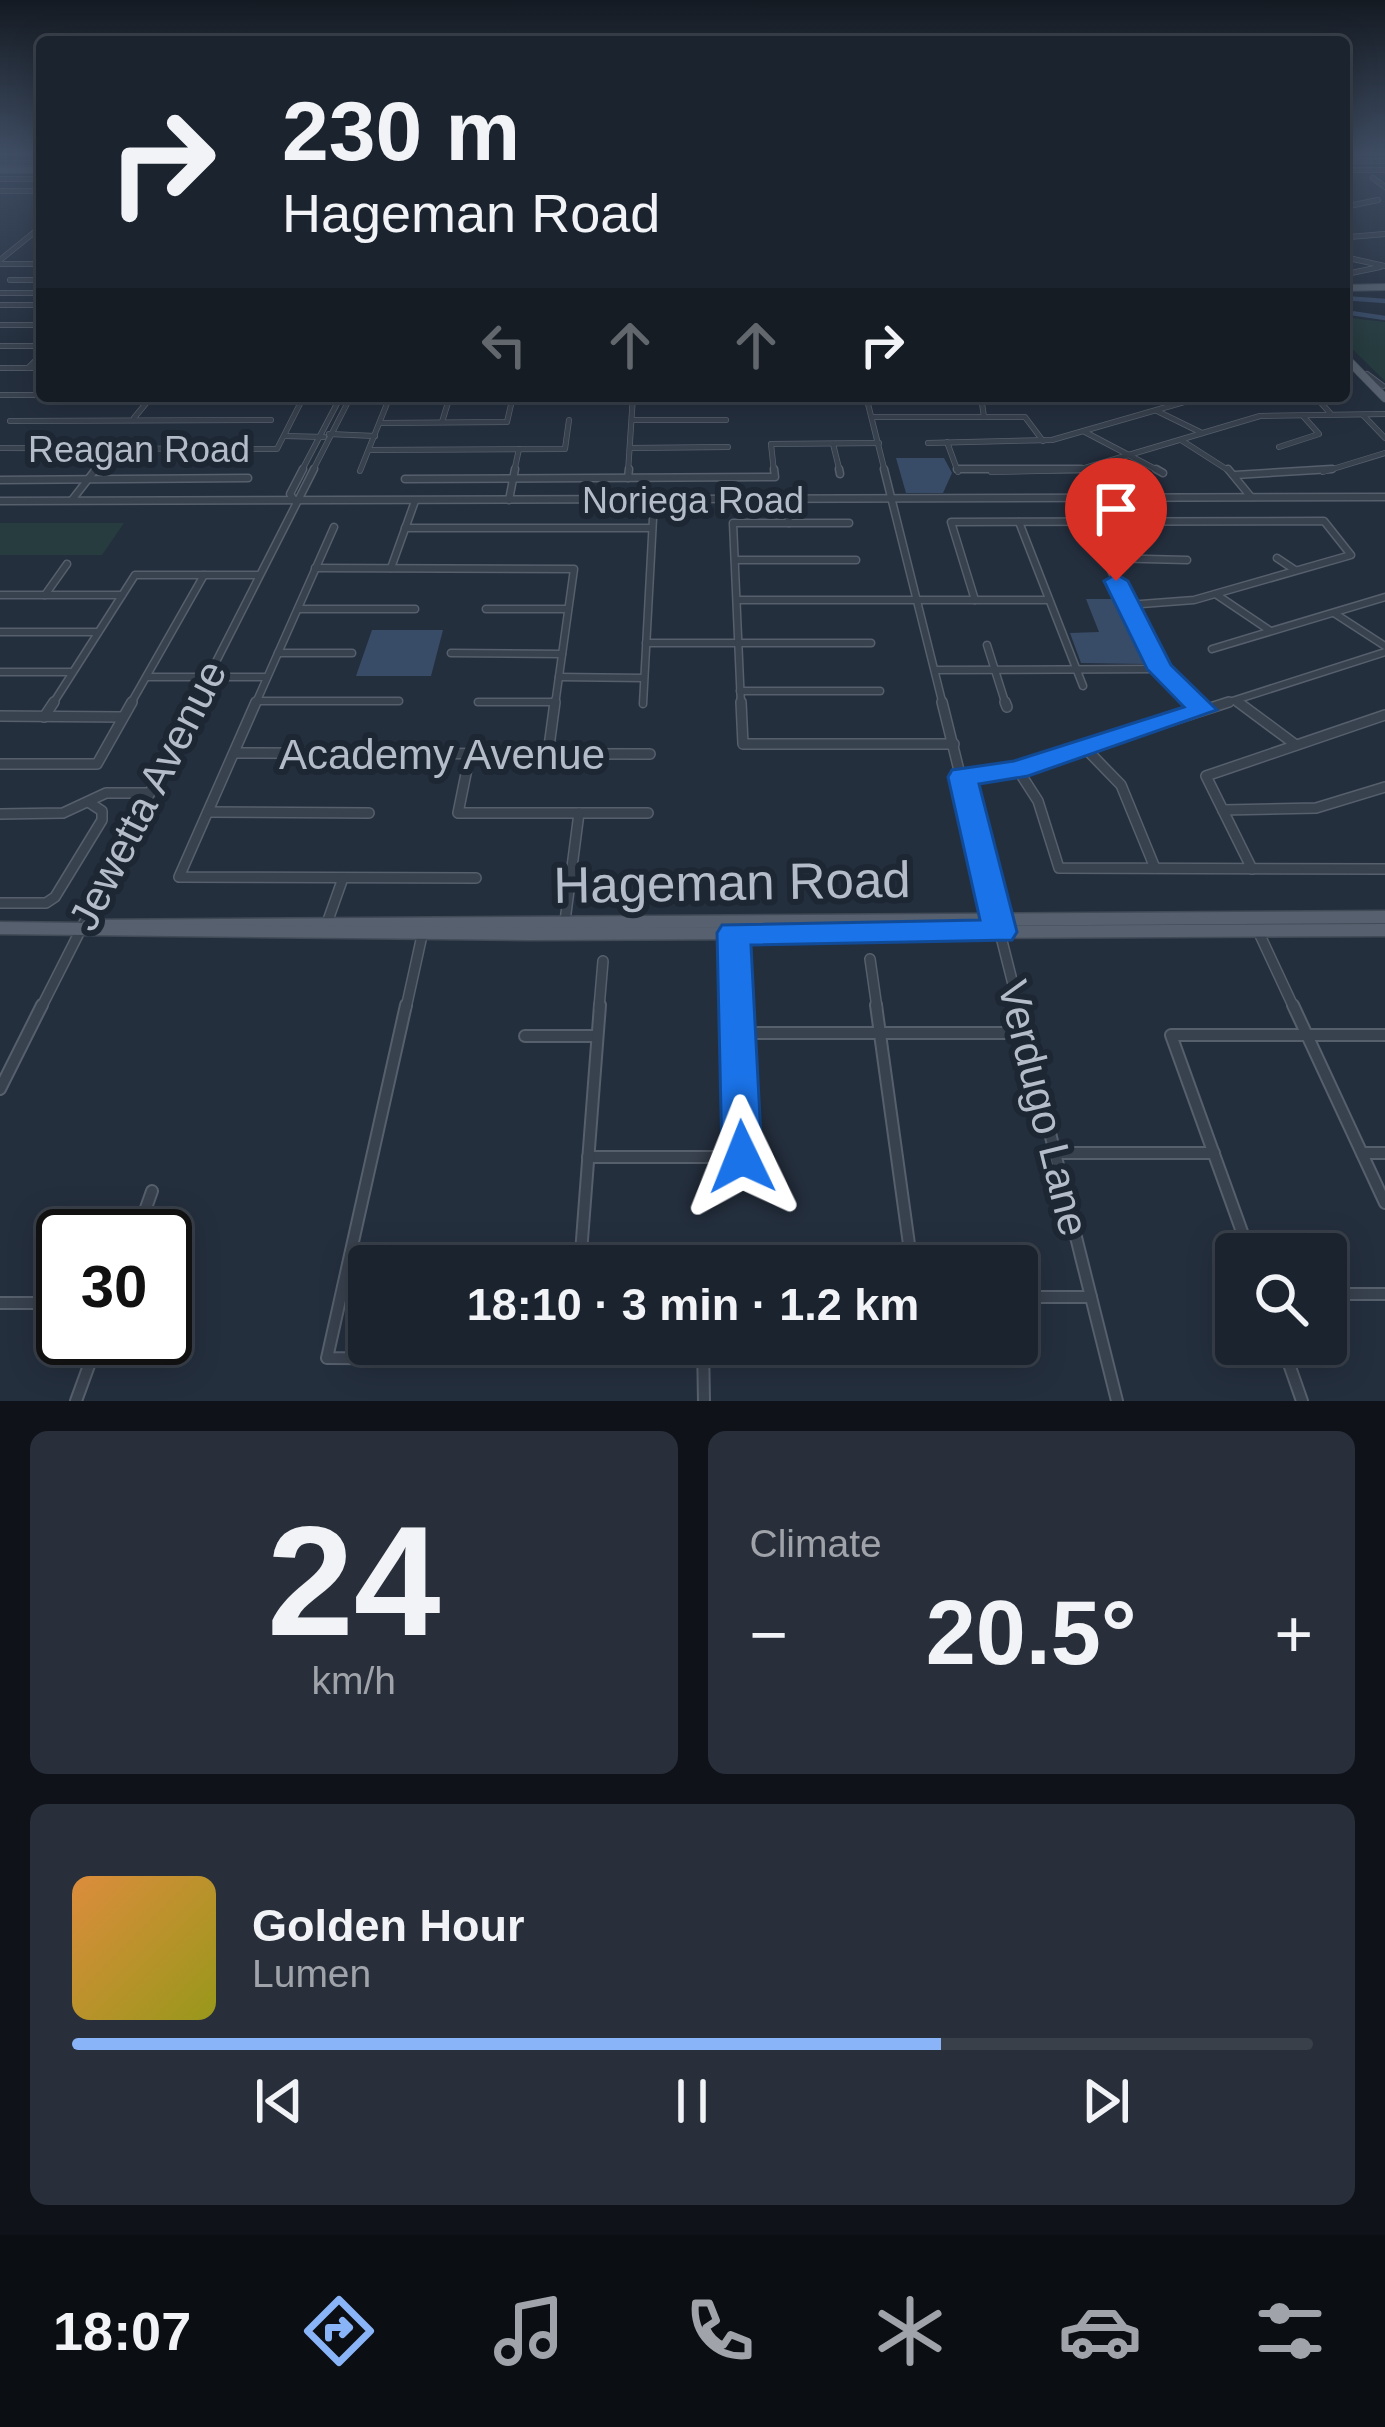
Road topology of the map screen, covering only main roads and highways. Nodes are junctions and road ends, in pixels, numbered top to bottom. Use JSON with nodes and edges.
{"nodes":[{"id":1,"x":1385,"y":285,"type":"edge"},
{"id":2,"x":1350,"y":286,"type":"edge"},
{"id":3,"x":1350,"y":358,"type":"edge"},
{"id":4,"x":1350,"y":367,"type":"edge"},
{"id":5,"x":1384,"y":392,"type":"edge"},
{"id":6,"x":1352,"y":918,"type":"junction"},
{"id":7,"x":804,"y":921,"type":"junction"},
{"id":8,"x":866,"y":921,"type":"junction"},
{"id":9,"x":565,"y":922,"type":"junction"},
{"id":10,"x":1385,"y":924,"type":"edge"},
{"id":11,"x":998,"y":925,"type":"junction"},
{"id":12,"x":0,"y":928,"type":"edge"},
{"id":13,"x":81,"y":928,"type":"junction"},
{"id":14,"x":424,"y":928,"type":"junction"},
{"id":15,"x":1258,"y":931,"type":"junction"},
{"id":16,"x":500,"y":933,"type":"junction"},
{"id":17,"x":734,"y":933,"type":"junction"},
{"id":18,"x":793,"y":933,"type":"junction"}],
"edges":[{"from":1,"to":2,"type":"main road"},
{"from":3,"to":5,"type":"main road"},
{"from":4,"to":5,"type":"main road"},
{"from":6,"to":10,"type":"main road","name":"Hageman Road"},
{"from":6,"to":11,"type":"main road","name":"Hageman Road"},
{"from":6,"to":15,"type":"main road"},
{"from":7,"to":8,"type":"main road","name":"Hageman Road"},
{"from":7,"to":9,"type":"main road","name":"Hageman Road"},
{"from":7,"to":17,"type":"main road"},
{"from":8,"to":11,"type":"main road","name":"Hageman Road"},
{"from":8,"to":18,"type":"main road"},
{"from":9,"to":14,"type":"main road","name":"Hageman Road"},
{"from":9,"to":16,"type":"main road"},
{"from":10,"to":15,"type":"main road","name":"Hageman Road"},
{"from":11,"to":15,"type":"main road","name":"Hageman Road"},
{"from":11,"to":18,"type":"main road","name":"Hageman Road"},
{"from":12,"to":13,"type":"main road","name":"Hageman Road"},
{"from":13,"to":14,"type":"main road","name":"Hageman Road"},
{"from":13,"to":14,"type":"main road","name":"Hageman Road"},
{"from":14,"to":16,"type":"main road","name":"Hageman Road"},
{"from":16,"to":17,"type":"main road","name":"Hageman Road"},
{"from":17,"to":18,"type":"main road","name":"Hageman Road"}]}
